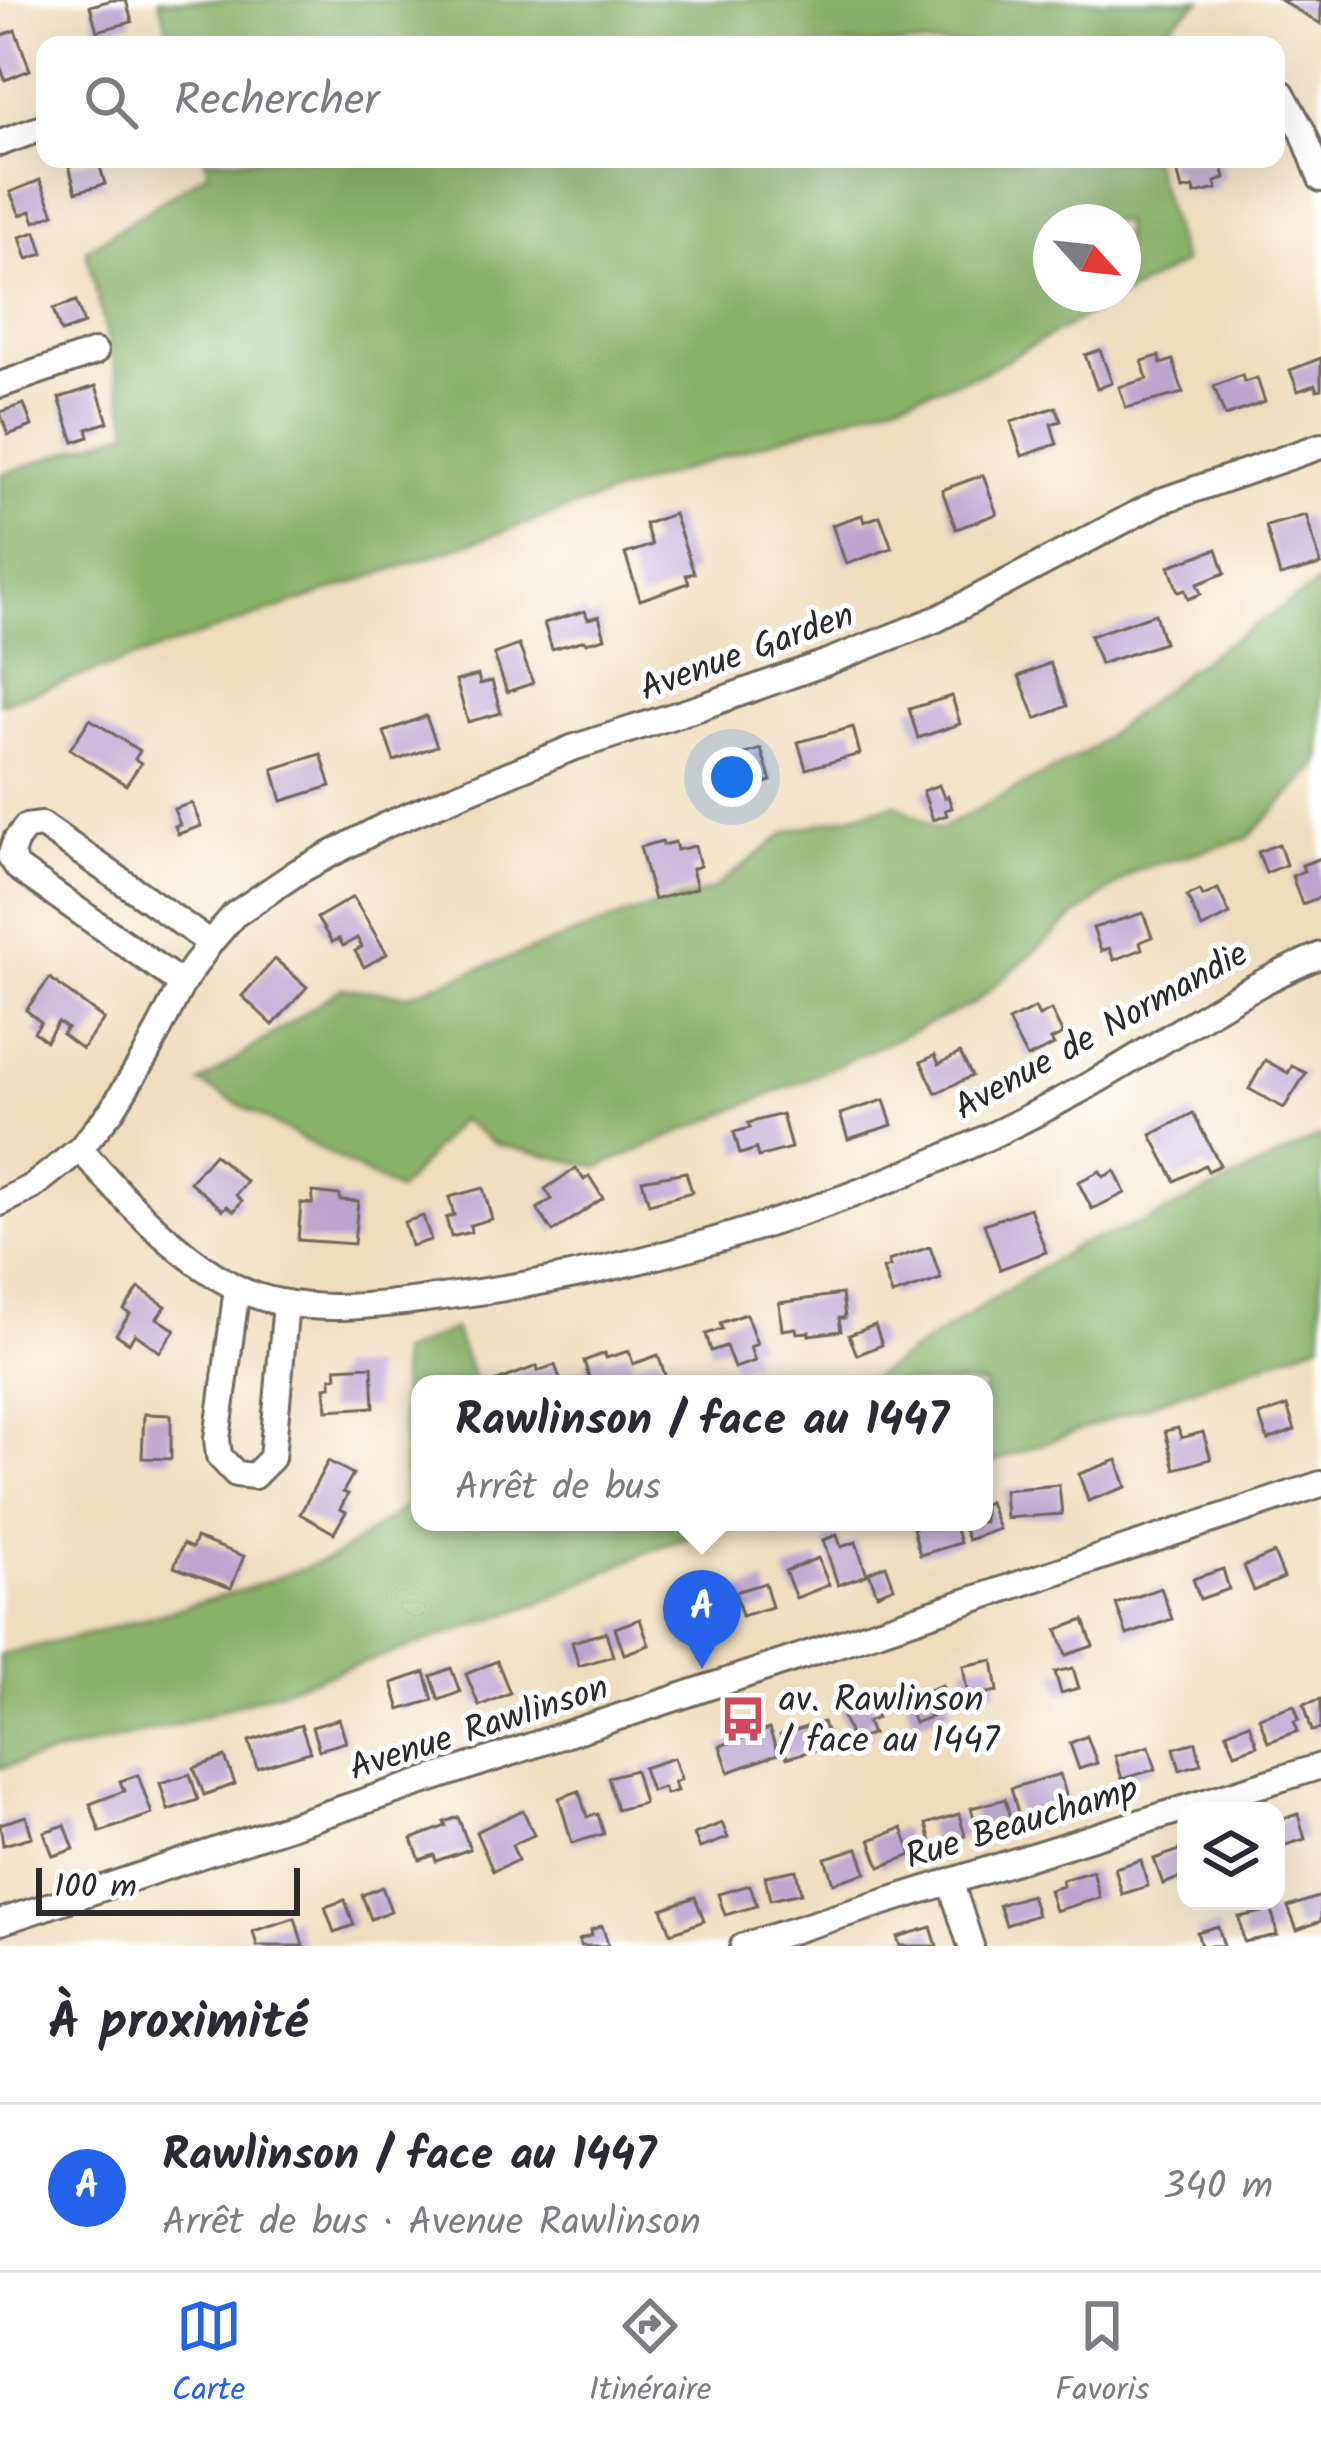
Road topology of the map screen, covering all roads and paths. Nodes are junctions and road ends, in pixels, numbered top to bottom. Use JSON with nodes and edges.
{"nodes":[{"id":1,"x":1285,"y":99,"type":"edge"},
{"id":2,"x":36,"y":130,"type":"edge"},
{"id":3,"x":0,"y":143,"type":"edge"},
{"id":4,"x":1321,"y":179,"type":"edge"},
{"id":5,"x":95,"y":352,"type":"dead end"},
{"id":6,"x":0,"y":385,"type":"edge"},
{"id":7,"x":1321,"y":446,"type":"edge"},
{"id":8,"x":210,"y":943,"type":"junction"},
{"id":9,"x":1321,"y":955,"type":"edge"},
{"id":10,"x":182,"y":984,"type":"junction"},
{"id":11,"x":80,"y":1149,"type":"junction"},
{"id":12,"x":0,"y":1203,"type":"edge"},
{"id":13,"x":237,"y":1288,"type":"junction"},
{"id":14,"x":286,"y":1303,"type":"junction"},
{"id":15,"x":1321,"y":1484,"type":"edge"},
{"id":16,"x":1321,"y":1766,"type":"edge"},
{"id":17,"x":950,"y":1881,"type":"junction"},
{"id":18,"x":0,"y":1922,"type":"edge"},
{"id":19,"x":743,"y":1946,"type":"edge"},
{"id":20,"x":971,"y":1946,"type":"edge"}],
"edges":[{"from":1,"to":4,"type":"street"},
{"from":2,"to":3,"type":"street"},
{"from":5,"to":6,"type":"street"},
{"from":7,"to":8,"type":"street","name":"Avenue Garden"},
{"from":8,"to":10,"type":"street","name":"Avenue Garden"},
{"from":8,"to":10,"type":"street"},
{"from":9,"to":14,"type":"street","name":"Avenue de Normandie"},
{"from":10,"to":11,"type":"street","name":"Avenue Garden"},
{"from":11,"to":12,"type":"street","name":"Avenue Garden"},
{"from":11,"to":13,"type":"street","name":"Avenue de Normandie"},
{"from":13,"to":14,"type":"street","name":"Avenue de Normandie"},
{"from":13,"to":14,"type":"street"},
{"from":15,"to":18,"type":"street","name":"Avenue Rawlinson"},
{"from":16,"to":17,"type":"street","name":"Rue Beauchamp"},
{"from":17,"to":19,"type":"street","name":"Rue Beauchamp"},
{"from":17,"to":20,"type":"street"}]}
